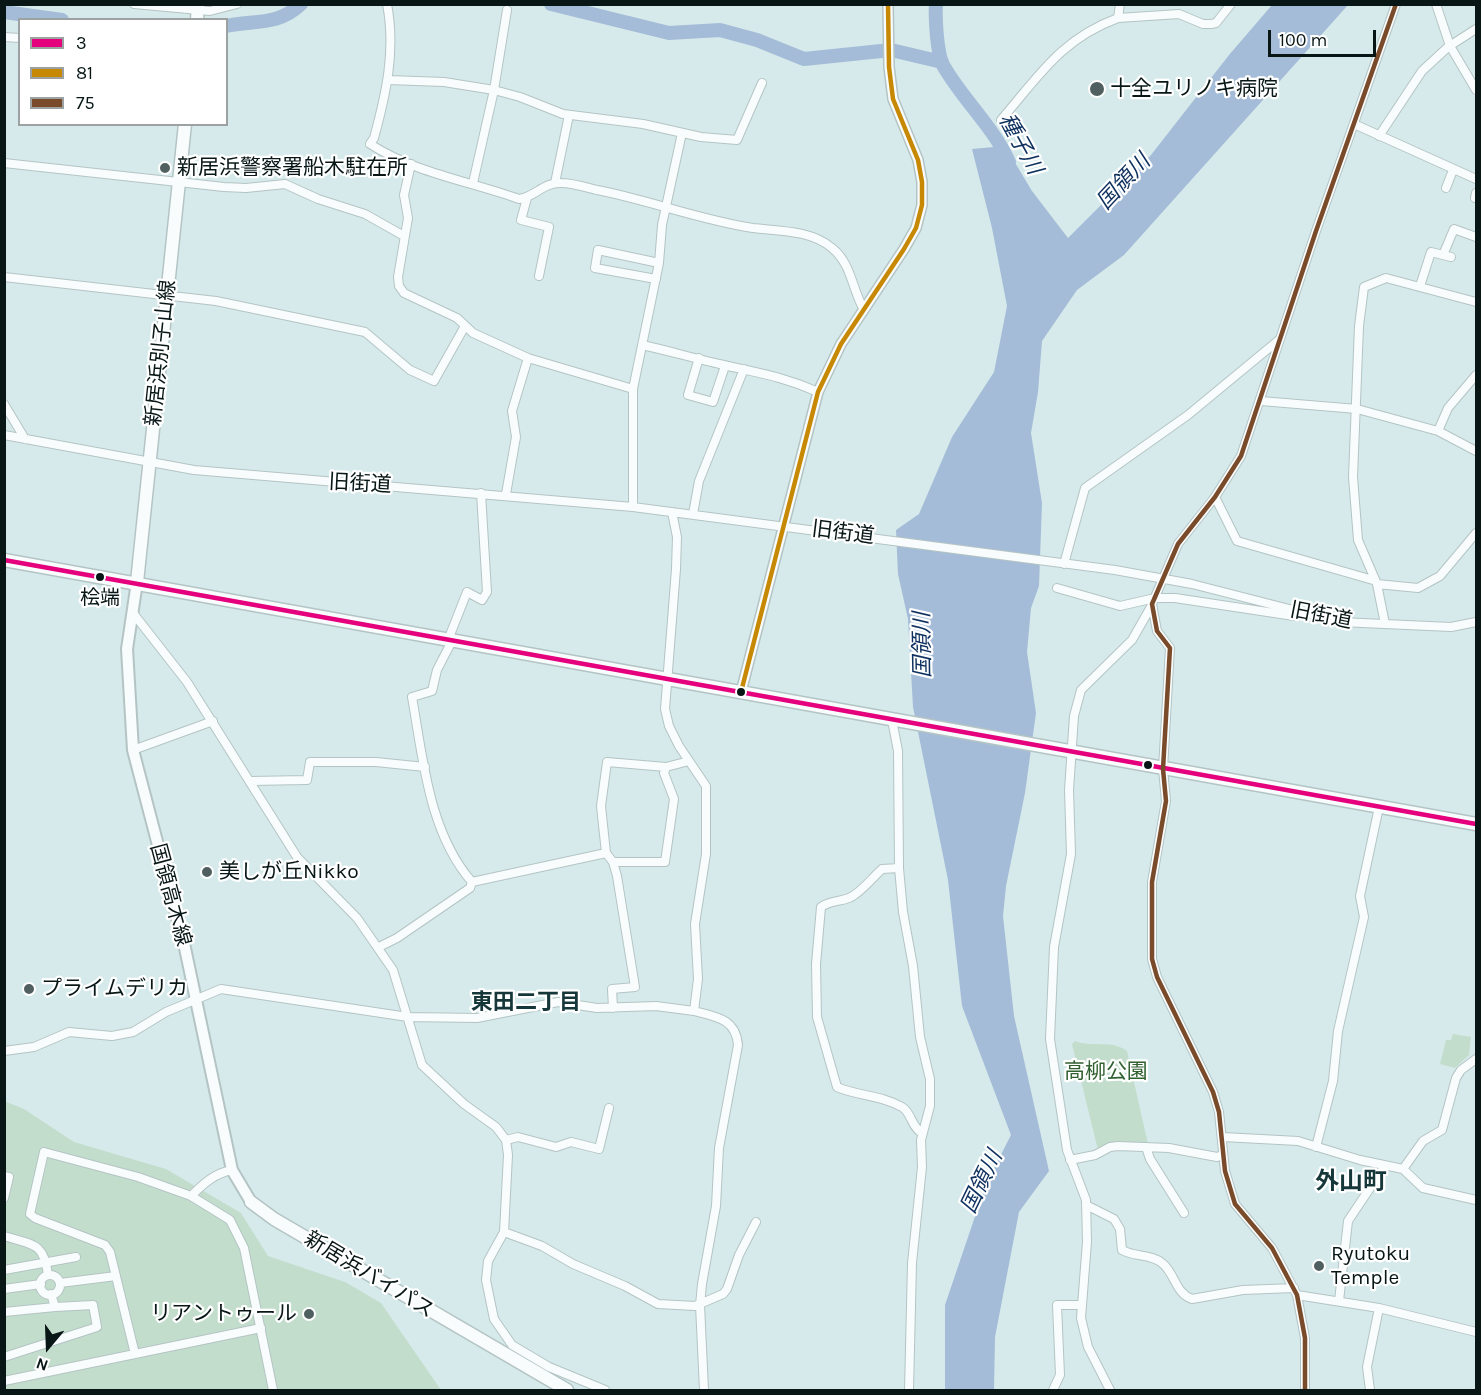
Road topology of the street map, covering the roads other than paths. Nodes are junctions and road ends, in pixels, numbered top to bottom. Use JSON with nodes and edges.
{"nodes":[{"id":1,"x":134,"y":4,"type":"edge"},
{"id":2,"x":237,"y":4,"type":"edge"},
{"id":3,"x":387,"y":4,"type":"edge"},
{"id":4,"x":888,"y":4,"type":"edge"},
{"id":5,"x":1120,"y":4,"type":"edge"},
{"id":6,"x":1231,"y":4,"type":"edge"},
{"id":7,"x":1396,"y":4,"type":"edge"},
{"id":8,"x":1436,"y":4,"type":"edge"},
{"id":9,"x":507,"y":10,"type":"dead end"},
{"id":10,"x":197,"y":13,"type":"edge"},
{"id":11,"x":1118,"y":18,"type":"junction"},
{"id":12,"x":1476,"y":29,"type":"edge"},
{"id":13,"x":1450,"y":46,"type":"junction"},
{"id":14,"x":389,"y":80,"type":"junction"},
{"id":15,"x":762,"y":83,"type":"dead end"},
{"id":16,"x":494,"y":90,"type":"junction"},
{"id":17,"x":1476,"y":90,"type":"edge"},
{"id":18,"x":569,"y":116,"type":"junction"},
{"id":19,"x":1001,"y":120,"type":"dead end"},
{"id":20,"x":1354,"y":124,"type":"junction"},
{"id":21,"x":185,"y":126,"type":"edge"},
{"id":22,"x":682,"y":133,"type":"junction"},
{"id":23,"x":1379,"y":136,"type":"junction"},
{"id":24,"x":4,"y":163,"type":"edge"},
{"id":25,"x":411,"y":164,"type":"junction"},
{"id":26,"x":1453,"y":170,"type":"junction"},
{"id":27,"x":1476,"y":179,"type":"edge"},
{"id":28,"x":179,"y":181,"type":"junction"},
{"id":29,"x":473,"y":183,"type":"junction"},
{"id":30,"x":555,"y":183,"type":"junction"},
{"id":31,"x":1446,"y":188,"type":"dead end"},
{"id":32,"x":527,"y":198,"type":"junction"},
{"id":33,"x":667,"y":206,"type":"junction"},
{"id":34,"x":404,"y":236,"type":"junction"},
{"id":35,"x":1476,"y":237,"type":"edge"},
{"id":36,"x":659,"y":263,"type":"junction"},
{"id":37,"x":539,"y":276,"type":"dead end"},
{"id":38,"x":4,"y":277,"type":"edge"},
{"id":39,"x":656,"y":279,"type":"junction"},
{"id":40,"x":1420,"y":286,"type":"junction"},
{"id":41,"x":166,"y":296,"type":"junction"},
{"id":42,"x":1476,"y":302,"type":"edge"},
{"id":43,"x":863,"y":308,"type":"junction"},
{"id":44,"x":465,"y":326,"type":"junction"},
{"id":45,"x":1280,"y":339,"type":"junction"},
{"id":46,"x":642,"y":345,"type":"junction"},
{"id":47,"x":528,"y":358,"type":"junction"},
{"id":48,"x":699,"y":358,"type":"junction"},
{"id":49,"x":725,"y":366,"type":"junction"},
{"id":50,"x":744,"y":369,"type":"junction"},
{"id":51,"x":1476,"y":375,"type":"edge"},
{"id":52,"x":633,"y":389,"type":"junction"},
{"id":53,"x":818,"y":392,"type":"junction"},
{"id":54,"x":1260,"y":401,"type":"junction"},
{"id":55,"x":4,"y":404,"type":"edge"},
{"id":56,"x":1357,"y":409,"type":"junction"},
{"id":57,"x":1438,"y":431,"type":"junction"},
{"id":58,"x":4,"y":435,"type":"edge"},
{"id":59,"x":25,"y":439,"type":"junction"},
{"id":60,"x":1476,"y":451,"type":"edge"},
{"id":61,"x":150,"y":462,"type":"junction"},
{"id":62,"x":481,"y":493,"type":"junction"},
{"id":63,"x":506,"y":494,"type":"junction"},
{"id":64,"x":1215,"y":497,"type":"junction"},
{"id":65,"x":633,"y":507,"type":"junction"},
{"id":66,"x":672,"y":512,"type":"junction"},
{"id":67,"x":693,"y":514,"type":"junction"},
{"id":68,"x":782,"y":526,"type":"junction"},
{"id":69,"x":1476,"y":533,"type":"edge"},
{"id":70,"x":4,"y":560,"type":"edge"},
{"id":71,"x":1061,"y":563,"type":"junction"},
{"id":72,"x":1164,"y":578,"type":"junction"},
{"id":73,"x":137,"y":582,"type":"junction"},
{"id":74,"x":1375,"y":582,"type":"junction"},
{"id":75,"x":1056,"y":588,"type":"dead end"},
{"id":76,"x":1153,"y":601,"type":"junction"},
{"id":77,"x":133,"y":613,"type":"junction"},
{"id":78,"x":1298,"y":613,"type":"junction"},
{"id":79,"x":1476,"y":622,"type":"edge"},
{"id":80,"x":1385,"y":624,"type":"junction"},
{"id":81,"x":452,"y":641,"type":"junction"},
{"id":82,"x":668,"y":680,"type":"junction"},
{"id":83,"x":741,"y":692,"type":"junction"},
{"id":84,"x":213,"y":721,"type":"junction"},
{"id":85,"x":896,"y":721,"type":"junction"},
{"id":86,"x":132,"y":750,"type":"junction"},
{"id":87,"x":1066,"y":751,"type":"junction"},
{"id":88,"x":689,"y":761,"type":"junction"},
{"id":89,"x":666,"y":766,"type":"junction"},
{"id":90,"x":424,"y":767,"type":"junction"},
{"id":91,"x":1163,"y":769,"type":"junction"},
{"id":92,"x":250,"y":781,"type":"junction"},
{"id":93,"x":1379,"y":807,"type":"junction"},
{"id":94,"x":1476,"y":824,"type":"edge"},
{"id":95,"x":606,"y":853,"type":"junction"},
{"id":96,"x":613,"y":862,"type":"junction"},
{"id":97,"x":899,"y":868,"type":"junction"},
{"id":98,"x":471,"y":882,"type":"junction"},
{"id":99,"x":379,"y":947,"type":"junction"},
{"id":100,"x":195,"y":1001,"type":"junction"},
{"id":101,"x":613,"y":1008,"type":"junction"},
{"id":102,"x":694,"y":1011,"type":"junction"},
{"id":103,"x":408,"y":1017,"type":"junction"},
{"id":104,"x":4,"y":1051,"type":"edge"},
{"id":105,"x":1476,"y":1060,"type":"edge"},
{"id":106,"x":609,"y":1108,"type":"dead end"},
{"id":107,"x":922,"y":1133,"type":"junction"},
{"id":108,"x":1223,"y":1137,"type":"junction"},
{"id":109,"x":506,"y":1140,"type":"junction"},
{"id":110,"x":1146,"y":1147,"type":"junction"},
{"id":111,"x":1316,"y":1147,"type":"junction"},
{"id":112,"x":1223,"y":1155,"type":"junction"},
{"id":113,"x":1070,"y":1160,"type":"junction"},
{"id":114,"x":1384,"y":1167,"type":"junction"},
{"id":115,"x":1404,"y":1169,"type":"junction"},
{"id":116,"x":232,"y":1170,"type":"junction"},
{"id":117,"x":4,"y":1176,"type":"edge"},
{"id":118,"x":191,"y":1196,"type":"junction"},
{"id":119,"x":4,"y":1198,"type":"edge"},
{"id":120,"x":1476,"y":1200,"type":"edge"},
{"id":121,"x":251,"y":1202,"type":"joint"},
{"id":122,"x":1086,"y":1205,"type":"junction"},
{"id":123,"x":1184,"y":1213,"type":"dead end"},
{"id":124,"x":756,"y":1222,"type":"dead end"},
{"id":125,"x":504,"y":1232,"type":"junction"},
{"id":126,"x":4,"y":1236,"type":"edge"},
{"id":127,"x":76,"y":1257,"type":"dead end"},
{"id":128,"x":46,"y":1263,"type":"junction"},
{"id":129,"x":4,"y":1270,"type":"edge"},
{"id":130,"x":48,"y":1275,"type":"junction"},
{"id":131,"x":116,"y":1276,"type":"junction"},
{"id":132,"x":60,"y":1283,"type":"junction"},
{"id":133,"x":41,"y":1284,"type":"junction"},
{"id":134,"x":4,"y":1289,"type":"edge"},
{"id":135,"x":1295,"y":1291,"type":"junction"},
{"id":136,"x":51,"y":1294,"type":"junction"},
{"id":137,"x":1339,"y":1301,"type":"junction"},
{"id":138,"x":700,"y":1305,"type":"junction"},
{"id":139,"x":1081,"y":1305,"type":"junction"},
{"id":140,"x":55,"y":1307,"type":"junction"},
{"id":141,"x":1379,"y":1308,"type":"junction"},
{"id":142,"x":4,"y":1312,"type":"edge"},
{"id":143,"x":261,"y":1328,"type":"junction"},
{"id":144,"x":1476,"y":1332,"type":"edge"},
{"id":145,"x":488,"y":1347,"type":"junction"},
{"id":146,"x":135,"y":1354,"type":"junction"},
{"id":147,"x":4,"y":1358,"type":"edge"},
{"id":148,"x":4,"y":1382,"type":"edge"},
{"id":149,"x":273,"y":1390,"type":"edge"},
{"id":150,"x":552,"y":1390,"type":"edge"},
{"id":151,"x":567,"y":1390,"type":"edge"},
{"id":152,"x":605,"y":1390,"type":"edge"},
{"id":153,"x":704,"y":1390,"type":"edge"},
{"id":154,"x":909,"y":1390,"type":"edge"},
{"id":155,"x":1053,"y":1390,"type":"edge"},
{"id":156,"x":1110,"y":1390,"type":"edge"},
{"id":157,"x":1305,"y":1390,"type":"edge"},
{"id":158,"x":1370,"y":1390,"type":"edge"}],
"edges":[{"from":1,"to":10,"type":"street"},
{"from":2,"to":10,"type":"street"},
{"from":3,"to":14,"type":"street"},
{"from":4,"to":43,"type":"street"},
{"from":5,"to":11,"type":"street"},
{"from":6,"to":11,"type":"street"},
{"from":7,"to":20,"type":"street"},
{"from":8,"to":13,"type":"street"},
{"from":9,"to":16,"type":"street"},
{"from":11,"to":19,"type":"street"},
{"from":12,"to":13,"type":"street"},
{"from":13,"to":17,"type":"street"},
{"from":13,"to":23,"type":"street"},
{"from":14,"to":16,"type":"street"},
{"from":14,"to":25,"type":"street"},
{"from":15,"to":22,"type":"street"},
{"from":16,"to":18,"type":"street"},
{"from":16,"to":29,"type":"street"},
{"from":18,"to":22,"type":"street"},
{"from":18,"to":30,"type":"street"},
{"from":20,"to":23,"type":"street"},
{"from":20,"to":45,"type":"street"},
{"from":21,"to":28,"type":"main road","name":"新居浜別子山線"},
{"from":22,"to":33,"type":"street"},
{"from":23,"to":26,"type":"street"},
{"from":24,"to":28,"type":"street"},
{"from":25,"to":29,"type":"street"},
{"from":25,"to":34,"type":"street"},
{"from":26,"to":27,"type":"street"},
{"from":26,"to":31,"type":"street"},
{"from":28,"to":34,"type":"street"},
{"from":28,"to":41,"type":"main road","name":"新居浜別子山線"},
{"from":29,"to":32,"type":"street"},
{"from":30,"to":32,"type":"street"},
{"from":30,"to":33,"type":"street"},
{"from":32,"to":37,"type":"street"},
{"from":33,"to":36,"type":"street"},
{"from":33,"to":43,"type":"street"},
{"from":34,"to":44,"type":"street"},
{"from":35,"to":40,"type":"street"},
{"from":36,"to":39,"type":"street"},
{"from":36,"to":39,"type":"street"},
{"from":38,"to":41,"type":"street"},
{"from":39,"to":46,"type":"street"},
{"from":40,"to":42,"type":"street"},
{"from":40,"to":56,"type":"street"},
{"from":41,"to":44,"type":"street"},
{"from":41,"to":61,"type":"main road","name":"新居浜別子山線"},
{"from":43,"to":53,"type":"street"},
{"from":44,"to":47,"type":"street"},
{"from":45,"to":54,"type":"street"},
{"from":45,"to":71,"type":"street"},
{"from":46,"to":48,"type":"street"},
{"from":46,"to":52,"type":"street"},
{"from":47,"to":52,"type":"street"},
{"from":47,"to":63,"type":"street"},
{"from":48,"to":49,"type":"street"},
{"from":48,"to":49,"type":"street"},
{"from":49,"to":50,"type":"street"},
{"from":50,"to":53,"type":"street"},
{"from":50,"to":67,"type":"street"},
{"from":51,"to":57,"type":"street"},
{"from":52,"to":65,"type":"street"},
{"from":53,"to":68,"type":"street"},
{"from":54,"to":56,"type":"street"},
{"from":54,"to":64,"type":"street"},
{"from":55,"to":59,"type":"street"},
{"from":56,"to":57,"type":"street"},
{"from":56,"to":74,"type":"street"},
{"from":57,"to":60,"type":"street"},
{"from":58,"to":59,"type":"street","name":"旧街道"},
{"from":59,"to":61,"type":"street","name":"旧街道"},
{"from":61,"to":62,"type":"street","name":"旧街道"},
{"from":61,"to":73,"type":"main road","name":"新居浜別子山線"},
{"from":62,"to":63,"type":"street","name":"旧街道"},
{"from":62,"to":81,"type":"street"},
{"from":63,"to":65,"type":"street","name":"旧街道"},
{"from":64,"to":72,"type":"street"},
{"from":64,"to":74,"type":"street"},
{"from":65,"to":66,"type":"street","name":"旧街道"},
{"from":66,"to":67,"type":"street","name":"旧街道"},
{"from":66,"to":82,"type":"street"},
{"from":67,"to":68,"type":"street","name":"旧街道"},
{"from":68,"to":71,"type":"street","name":"旧街道"},
{"from":68,"to":83,"type":"street"},
{"from":69,"to":74,"type":"street"},
{"from":70,"to":73,"type":"main road"},
{"from":71,"to":72,"type":"street","name":"旧街道"},
{"from":72,"to":76,"type":"street"},
{"from":72,"to":78,"type":"street","name":"旧街道"},
{"from":73,"to":77,"type":"main road","name":"国領高木線"},
{"from":73,"to":81,"type":"main road"},
{"from":74,"to":80,"type":"street"},
{"from":75,"to":76,"type":"street"},
{"from":76,"to":78,"type":"street"},
{"from":76,"to":87,"type":"street"},
{"from":76,"to":91,"type":"street"},
{"from":77,"to":84,"type":"street"},
{"from":77,"to":86,"type":"main road","name":"国領高木線"},
{"from":78,"to":80,"type":"street","name":"旧街道"},
{"from":79,"to":80,"type":"street","name":"旧街道"},
{"from":81,"to":82,"type":"main road"},
{"from":81,"to":90,"type":"street"},
{"from":82,"to":83,"type":"main road"},
{"from":82,"to":88,"type":"street"},
{"from":83,"to":85,"type":"main road"},
{"from":84,"to":86,"type":"street"},
{"from":84,"to":92,"type":"street"},
{"from":85,"to":87,"type":"main road"},
{"from":85,"to":97,"type":"street"},
{"from":86,"to":100,"type":"main road","name":"国領高木線"},
{"from":87,"to":91,"type":"main road"},
{"from":87,"to":113,"type":"street"},
{"from":88,"to":89,"type":"street"},
{"from":88,"to":102,"type":"street"},
{"from":89,"to":95,"type":"street"},
{"from":89,"to":96,"type":"street"},
{"from":90,"to":92,"type":"street"},
{"from":90,"to":98,"type":"street"},
{"from":91,"to":93,"type":"main road"},
{"from":91,"to":108,"type":"street"},
{"from":92,"to":99,"type":"street"},
{"from":93,"to":94,"type":"main road"},
{"from":93,"to":111,"type":"street"},
{"from":95,"to":96,"type":"street"},
{"from":95,"to":98,"type":"street"},
{"from":96,"to":101,"type":"street"},
{"from":97,"to":107,"type":"street"},
{"from":97,"to":107,"type":"street"},
{"from":98,"to":99,"type":"street"},
{"from":99,"to":103,"type":"street"},
{"from":100,"to":103,"type":"street"},
{"from":100,"to":104,"type":"street"},
{"from":100,"to":116,"type":"main road","name":"国領高木線"},
{"from":101,"to":102,"type":"street"},
{"from":101,"to":103,"type":"street"},
{"from":102,"to":138,"type":"street"},
{"from":103,"to":109,"type":"street"},
{"from":105,"to":115,"type":"street"},
{"from":106,"to":109,"type":"street"},
{"from":107,"to":154,"type":"street"},
{"from":108,"to":111,"type":"street"},
{"from":108,"to":112,"type":"street"},
{"from":109,"to":125,"type":"street"},
{"from":110,"to":112,"type":"street"},
{"from":110,"to":113,"type":"street"},
{"from":110,"to":123,"type":"street"},
{"from":111,"to":114,"type":"street"},
{"from":112,"to":135,"type":"street"},
{"from":113,"to":122,"type":"street"},
{"from":114,"to":115,"type":"street"},
{"from":114,"to":137,"type":"street"},
{"from":115,"to":120,"type":"street"},
{"from":116,"to":118,"type":"street"},
{"from":116,"to":121,"type":"main road","name":"国領高木線"},
{"from":117,"to":119,"type":"street"},
{"from":118,"to":131,"type":"street"},
{"from":118,"to":143,"type":"street"},
{"from":121,"to":145,"type":"main road","name":"新居浜バイパス"},
{"from":122,"to":135,"type":"street"},
{"from":122,"to":139,"type":"street"},
{"from":124,"to":138,"type":"street"},
{"from":125,"to":138,"type":"street"},
{"from":125,"to":152,"type":"street"},
{"from":126,"to":128,"type":"street"},
{"from":127,"to":128,"type":"street"},
{"from":128,"to":129,"type":"street"},
{"from":128,"to":130,"type":"street"},
{"from":130,"to":132,"type":"street"},
{"from":130,"to":133,"type":"street"},
{"from":131,"to":132,"type":"street"},
{"from":131,"to":146,"type":"street"},
{"from":132,"to":136,"type":"street"},
{"from":133,"to":134,"type":"street"},
{"from":133,"to":136,"type":"street"},
{"from":135,"to":137,"type":"street"},
{"from":135,"to":157,"type":"street"},
{"from":136,"to":140,"type":"street"},
{"from":137,"to":141,"type":"street"},
{"from":138,"to":153,"type":"street"},
{"from":139,"to":155,"type":"street"},
{"from":139,"to":156,"type":"street"},
{"from":140,"to":142,"type":"street"},
{"from":140,"to":147,"type":"street"},
{"from":141,"to":144,"type":"street"},
{"from":141,"to":158,"type":"street"},
{"from":143,"to":146,"type":"street"},
{"from":143,"to":149,"type":"street"},
{"from":145,"to":150,"type":"main road","name":"新居浜バイパス"},
{"from":145,"to":151,"type":"main road","name":"新居浜バイパス"},
{"from":146,"to":148,"type":"street"}]}
